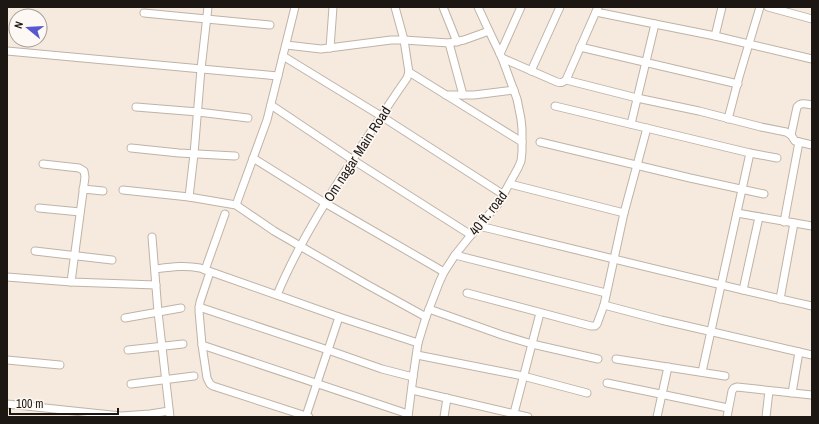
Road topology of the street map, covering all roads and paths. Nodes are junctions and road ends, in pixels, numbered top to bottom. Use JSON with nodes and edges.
{"nodes":[{"id":1,"x":208,"y":7,"type":"edge"},
{"id":2,"x":295,"y":7,"type":"edge"},
{"id":3,"x":333,"y":7,"type":"edge"},
{"id":4,"x":395,"y":7,"type":"edge"},
{"id":5,"x":443,"y":7,"type":"edge"},
{"id":6,"x":478,"y":7,"type":"edge"},
{"id":7,"x":521,"y":7,"type":"edge"},
{"id":8,"x":560,"y":7,"type":"edge"},
{"id":9,"x":722,"y":7,"type":"edge"},
{"id":10,"x":760,"y":7,"type":"edge"},
{"id":11,"x":768,"y":7,"type":"edge"},
{"id":12,"x":597,"y":10,"type":"edge"},
{"id":13,"x":144,"y":13,"type":"dead end"},
{"id":14,"x":207,"y":18,"type":"junction"},
{"id":15,"x":812,"y":19,"type":"edge"},
{"id":16,"x":655,"y":24,"type":"junction"},
{"id":17,"x":270,"y":25,"type":"dead end"},
{"id":18,"x":489,"y":32,"type":"junction"},
{"id":19,"x":715,"y":36,"type":"junction"},
{"id":20,"x":404,"y":40,"type":"junction"},
{"id":21,"x":449,"y":42,"type":"junction"},
{"id":22,"x":457,"y":42,"type":"junction"},
{"id":23,"x":749,"y":44,"type":"junction"},
{"id":24,"x":286,"y":45,"type":"junction"},
{"id":25,"x":580,"y":47,"type":"junction"},
{"id":26,"x":330,"y":48,"type":"junction"},
{"id":27,"x":7,"y":51,"type":"edge"},
{"id":28,"x":283,"y":56,"type":"junction"},
{"id":29,"x":501,"y":56,"type":"junction"},
{"id":30,"x":812,"y":59,"type":"edge"},
{"id":31,"x":645,"y":63,"type":"junction"},
{"id":32,"x":201,"y":69,"type":"junction"},
{"id":33,"x":531,"y":70,"type":"junction"},
{"id":34,"x":409,"y":72,"type":"junction"},
{"id":35,"x":278,"y":76,"type":"junction"},
{"id":36,"x":566,"y":80,"type":"junction"},
{"id":37,"x":738,"y":84,"type":"junction"},
{"id":38,"x":514,"y":90,"type":"junction"},
{"id":39,"x":446,"y":95,"type":"junction"},
{"id":40,"x":463,"y":95,"type":"junction"},
{"id":41,"x":637,"y":98,"type":"junction"},
{"id":42,"x":271,"y":104,"type":"junction"},
{"id":43,"x":812,"y":105,"type":"edge"},
{"id":44,"x":555,"y":106,"type":"dead end"},
{"id":45,"x":136,"y":107,"type":"dead end"},
{"id":46,"x":198,"y":112,"type":"junction"},
{"id":47,"x":380,"y":116,"type":"junction"},
{"id":48,"x":248,"y":118,"type":"dead end"},
{"id":49,"x":728,"y":119,"type":"junction"},
{"id":50,"x":631,"y":124,"type":"junction"},
{"id":51,"x":647,"y":128,"type":"junction"},
{"id":52,"x":791,"y":135,"type":"junction"},
{"id":53,"x":522,"y":142,"type":"junction"},
{"id":54,"x":540,"y":142,"type":"dead end"},
{"id":55,"x":799,"y":142,"type":"junction"},
{"id":56,"x":812,"y":145,"type":"edge"},
{"id":57,"x":131,"y":148,"type":"dead end"},
{"id":58,"x":750,"y":153,"type":"junction"},
{"id":59,"x":194,"y":154,"type":"junction"},
{"id":60,"x":234,"y":156,"type":"dead end"},
{"id":61,"x":253,"y":158,"type":"junction"},
{"id":62,"x":777,"y":158,"type":"dead end"},
{"id":63,"x":353,"y":160,"type":"junction"},
{"id":64,"x":43,"y":164,"type":"dead end"},
{"id":65,"x":637,"y":166,"type":"junction"},
{"id":66,"x":510,"y":184,"type":"junction"},
{"id":67,"x":83,"y":189,"type":"junction"},
{"id":68,"x":742,"y":189,"type":"junction"},
{"id":69,"x":123,"y":190,"type":"dead end"},
{"id":70,"x":103,"y":191,"type":"dead end"},
{"id":71,"x":764,"y":194,"type":"dead end"},
{"id":72,"x":504,"y":195,"type":"junction"},
{"id":73,"x":189,"y":197,"type":"junction"},
{"id":74,"x":325,"y":203,"type":"junction"},
{"id":75,"x":236,"y":205,"type":"junction"},
{"id":76,"x":39,"y":208,"type":"dead end"},
{"id":77,"x":80,"y":212,"type":"junction"},
{"id":78,"x":624,"y":213,"type":"junction"},
{"id":79,"x":737,"y":213,"type":"junction"},
{"id":80,"x":225,"y":214,"type":"dead end"},
{"id":81,"x":759,"y":217,"type":"junction"},
{"id":82,"x":784,"y":222,"type":"junction"},
{"id":83,"x":794,"y":223,"type":"junction"},
{"id":84,"x":479,"y":226,"type":"junction"},
{"id":85,"x":812,"y":226,"type":"edge"},
{"id":86,"x":471,"y":235,"type":"junction"},
{"id":87,"x":152,"y":237,"type":"dead end"},
{"id":88,"x":300,"y":246,"type":"junction"},
{"id":89,"x":35,"y":251,"type":"dead end"},
{"id":90,"x":74,"y":255,"type":"junction"},
{"id":91,"x":455,"y":255,"type":"junction"},
{"id":92,"x":614,"y":258,"type":"junction"},
{"id":93,"x":112,"y":260,"type":"dead end"},
{"id":94,"x":155,"y":269,"type":"junction"},
{"id":95,"x":207,"y":271,"type":"junction"},
{"id":96,"x":444,"y":272,"type":"junction"},
{"id":97,"x":7,"y":277,"type":"edge"},
{"id":98,"x":71,"y":282,"type":"junction"},
{"id":99,"x":156,"y":285,"type":"junction"},
{"id":100,"x":721,"y":285,"type":"junction"},
{"id":101,"x":743,"y":290,"type":"junction"},
{"id":102,"x":467,"y":293,"type":"dead end"},
{"id":103,"x":606,"y":293,"type":"junction"},
{"id":104,"x":277,"y":295,"type":"junction"},
{"id":105,"x":780,"y":299,"type":"junction"},
{"id":106,"x":604,"y":305,"type":"junction"},
{"id":107,"x":812,"y":306,"type":"edge"},
{"id":108,"x":199,"y":307,"type":"junction"},
{"id":109,"x":181,"y":308,"type":"dead end"},
{"id":110,"x":429,"y":309,"type":"junction"},
{"id":111,"x":158,"y":312,"type":"junction"},
{"id":112,"x":540,"y":313,"type":"junction"},
{"id":113,"x":339,"y":317,"type":"junction"},
{"id":114,"x":426,"y":317,"type":"junction"},
{"id":115,"x":125,"y":318,"type":"dead end"},
{"id":116,"x":710,"y":332,"type":"junction"},
{"id":117,"x":418,"y":343,"type":"junction"},
{"id":118,"x":183,"y":344,"type":"dead end"},
{"id":119,"x":532,"y":344,"type":"junction"},
{"id":120,"x":162,"y":346,"type":"junction"},
{"id":121,"x":202,"y":346,"type":"junction"},
{"id":122,"x":128,"y":350,"type":"dead end"},
{"id":123,"x":328,"y":350,"type":"junction"},
{"id":124,"x":799,"y":352,"type":"junction"},
{"id":125,"x":416,"y":354,"type":"junction"},
{"id":126,"x":812,"y":355,"type":"edge"},
{"id":127,"x":598,"y":359,"type":"dead end"},
{"id":128,"x":616,"y":359,"type":"dead end"},
{"id":129,"x":7,"y":360,"type":"edge"},
{"id":130,"x":60,"y":364,"type":"dead end"},
{"id":131,"x":668,"y":368,"type":"junction"},
{"id":132,"x":702,"y":372,"type":"junction"},
{"id":133,"x":194,"y":376,"type":"dead end"},
{"id":134,"x":523,"y":376,"type":"junction"},
{"id":135,"x":725,"y":376,"type":"dead end"},
{"id":136,"x":413,"y":377,"type":"junction"},
{"id":137,"x":165,"y":380,"type":"junction"},
{"id":138,"x":607,"y":383,"type":"dead end"},
{"id":139,"x":131,"y":384,"type":"dead end"},
{"id":140,"x":316,"y":384,"type":"junction"},
{"id":141,"x":412,"y":390,"type":"junction"},
{"id":142,"x":769,"y":391,"type":"junction"},
{"id":143,"x":587,"y":393,"type":"dead end"},
{"id":144,"x":792,"y":393,"type":"junction"},
{"id":145,"x":662,"y":395,"type":"junction"},
{"id":146,"x":812,"y":395,"type":"edge"},
{"id":147,"x":447,"y":398,"type":"junction"},
{"id":148,"x":7,"y":404,"type":"edge"},
{"id":149,"x":728,"y":408,"type":"junction"},
{"id":150,"x":169,"y":414,"type":"edge"},
{"id":151,"x":89,"y":415,"type":"edge"},
{"id":152,"x":408,"y":415,"type":"edge"},
{"id":153,"x":513,"y":415,"type":"edge"},
{"id":154,"x":307,"y":417,"type":"edge"},
{"id":155,"x":444,"y":417,"type":"edge"},
{"id":156,"x":528,"y":417,"type":"edge"},
{"id":157,"x":657,"y":417,"type":"edge"},
{"id":158,"x":726,"y":417,"type":"edge"},
{"id":159,"x":766,"y":417,"type":"edge"}],
"edges":[{"from":1,"to":14,"type":"street"},
{"from":2,"to":24,"type":"street"},
{"from":3,"to":26,"type":"street"},
{"from":4,"to":20,"type":"street"},
{"from":5,"to":22,"type":"street"},
{"from":6,"to":18,"type":"street","name":"40 ft. road"},
{"from":7,"to":29,"type":"street"},
{"from":8,"to":33,"type":"street"},
{"from":9,"to":19,"type":"street"},
{"from":10,"to":23,"type":"street"},
{"from":11,"to":15,"type":"street"},
{"from":12,"to":16,"type":"street"},
{"from":12,"to":25,"type":"street"},
{"from":13,"to":14,"type":"street"},
{"from":14,"to":17,"type":"street"},
{"from":14,"to":32,"type":"street"},
{"from":16,"to":19,"type":"street"},
{"from":16,"to":31,"type":"street"},
{"from":18,"to":22,"type":"street"},
{"from":18,"to":29,"type":"street","name":"40 ft. road"},
{"from":19,"to":23,"type":"street"},
{"from":20,"to":21,"type":"street"},
{"from":20,"to":26,"type":"street"},
{"from":20,"to":34,"type":"street"},
{"from":21,"to":22,"type":"street"},
{"from":21,"to":40,"type":"street"},
{"from":23,"to":30,"type":"street"},
{"from":23,"to":37,"type":"street"},
{"from":24,"to":26,"type":"street"},
{"from":24,"to":28,"type":"street"},
{"from":25,"to":31,"type":"street"},
{"from":25,"to":36,"type":"street"},
{"from":27,"to":32,"type":"street"},
{"from":28,"to":35,"type":"street"},
{"from":28,"to":47,"type":"street"},
{"from":29,"to":33,"type":"street"},
{"from":29,"to":38,"type":"street","name":"40 ft. road"},
{"from":31,"to":37,"type":"street"},
{"from":31,"to":41,"type":"street"},
{"from":32,"to":35,"type":"street"},
{"from":32,"to":46,"type":"street"},
{"from":33,"to":36,"type":"street"},
{"from":34,"to":39,"type":"street"},
{"from":34,"to":47,"type":"street","name":"Om nagar Main Road"},
{"from":35,"to":42,"type":"street"},
{"from":36,"to":41,"type":"street"},
{"from":37,"to":49,"type":"street"},
{"from":38,"to":40,"type":"street"},
{"from":38,"to":53,"type":"street","name":"40 ft. road"},
{"from":39,"to":40,"type":"street"},
{"from":39,"to":53,"type":"street"},
{"from":41,"to":49,"type":"street"},
{"from":41,"to":50,"type":"street"},
{"from":42,"to":61,"type":"street"},
{"from":42,"to":63,"type":"street"},
{"from":43,"to":52,"type":"street"},
{"from":44,"to":50,"type":"street"},
{"from":45,"to":46,"type":"street"},
{"from":46,"to":48,"type":"street"},
{"from":46,"to":59,"type":"street"},
{"from":47,"to":63,"type":"street","name":"Om nagar Main Road"},
{"from":47,"to":72,"type":"street"},
{"from":49,"to":52,"type":"street"},
{"from":50,"to":51,"type":"street"},
{"from":51,"to":58,"type":"street"},
{"from":51,"to":65,"type":"street"},
{"from":52,"to":55,"type":"street"},
{"from":53,"to":66,"type":"street","name":"40 ft. road"},
{"from":54,"to":65,"type":"street"},
{"from":55,"to":56,"type":"street"},
{"from":55,"to":82,"type":"street"},
{"from":57,"to":59,"type":"street"},
{"from":58,"to":62,"type":"street"},
{"from":58,"to":68,"type":"street"},
{"from":59,"to":60,"type":"street"},
{"from":59,"to":73,"type":"street"},
{"from":61,"to":74,"type":"street"},
{"from":61,"to":75,"type":"street"},
{"from":63,"to":74,"type":"street","name":"Om nagar Main Road"},
{"from":63,"to":86,"type":"street"},
{"from":64,"to":67,"type":"street"},
{"from":65,"to":68,"type":"street"},
{"from":65,"to":78,"type":"street"},
{"from":66,"to":72,"type":"street","name":"40 ft. road"},
{"from":66,"to":78,"type":"street"},
{"from":67,"to":70,"type":"street"},
{"from":67,"to":77,"type":"street"},
{"from":68,"to":71,"type":"street"},
{"from":68,"to":79,"type":"street"},
{"from":69,"to":73,"type":"street"},
{"from":72,"to":84,"type":"street","name":"40 ft. road"},
{"from":73,"to":75,"type":"street"},
{"from":74,"to":88,"type":"street","name":"Om nagar Main Road"},
{"from":74,"to":96,"type":"street"},
{"from":75,"to":88,"type":"street"},
{"from":76,"to":77,"type":"street"},
{"from":77,"to":90,"type":"street"},
{"from":78,"to":92,"type":"street"},
{"from":79,"to":81,"type":"street"},
{"from":79,"to":100,"type":"street"},
{"from":80,"to":95,"type":"street"},
{"from":81,"to":82,"type":"street"},
{"from":81,"to":101,"type":"street"},
{"from":82,"to":83,"type":"street"},
{"from":83,"to":85,"type":"street"},
{"from":83,"to":105,"type":"street"},
{"from":84,"to":86,"type":"street","name":"40 ft. road"},
{"from":84,"to":92,"type":"street"},
{"from":86,"to":91,"type":"street","name":"40 ft. road"},
{"from":87,"to":94,"type":"street"},
{"from":88,"to":104,"type":"street","name":"Om nagar Main Road"},
{"from":88,"to":114,"type":"street"},
{"from":89,"to":90,"type":"street"},
{"from":90,"to":93,"type":"street"},
{"from":90,"to":98,"type":"street"},
{"from":91,"to":96,"type":"street","name":"40 ft. road"},
{"from":91,"to":103,"type":"street"},
{"from":92,"to":100,"type":"street"},
{"from":92,"to":103,"type":"street"},
{"from":94,"to":95,"type":"street"},
{"from":94,"to":99,"type":"street"},
{"from":95,"to":104,"type":"street"},
{"from":95,"to":108,"type":"street"},
{"from":96,"to":110,"type":"street","name":"40 ft. road"},
{"from":97,"to":98,"type":"street"},
{"from":98,"to":99,"type":"street"},
{"from":99,"to":111,"type":"street"},
{"from":100,"to":101,"type":"street"},
{"from":100,"to":116,"type":"street"},
{"from":101,"to":105,"type":"street"},
{"from":102,"to":112,"type":"street"},
{"from":103,"to":106,"type":"street"},
{"from":104,"to":113,"type":"street"},
{"from":105,"to":107,"type":"street"},
{"from":106,"to":112,"type":"street"},
{"from":106,"to":116,"type":"street"},
{"from":108,"to":121,"type":"street"},
{"from":108,"to":123,"type":"street"},
{"from":109,"to":111,"type":"street"},
{"from":110,"to":114,"type":"street","name":"40 ft. road"},
{"from":110,"to":119,"type":"street"},
{"from":111,"to":115,"type":"street"},
{"from":111,"to":120,"type":"street"},
{"from":112,"to":119,"type":"street"},
{"from":113,"to":117,"type":"street"},
{"from":113,"to":123,"type":"street"},
{"from":114,"to":117,"type":"street","name":"40 ft. road"},
{"from":116,"to":124,"type":"street"},
{"from":116,"to":132,"type":"street"},
{"from":117,"to":125,"type":"street","name":"40 ft. road"},
{"from":118,"to":120,"type":"street"},
{"from":119,"to":127,"type":"street"},
{"from":119,"to":134,"type":"street"},
{"from":120,"to":122,"type":"street"},
{"from":120,"to":137,"type":"street"},
{"from":121,"to":140,"type":"street"},
{"from":121,"to":154,"type":"street"},
{"from":123,"to":136,"type":"street"},
{"from":123,"to":140,"type":"street"},
{"from":124,"to":126,"type":"street"},
{"from":124,"to":144,"type":"street"},
{"from":125,"to":134,"type":"street"},
{"from":125,"to":136,"type":"street","name":"40 ft. road"},
{"from":128,"to":131,"type":"street"},
{"from":129,"to":130,"type":"street"},
{"from":131,"to":132,"type":"street"},
{"from":131,"to":145,"type":"street"},
{"from":132,"to":135,"type":"street"},
{"from":133,"to":137,"type":"street"},
{"from":134,"to":143,"type":"street"},
{"from":134,"to":153,"type":"street"},
{"from":136,"to":141,"type":"street","name":"40 ft. road"},
{"from":137,"to":139,"type":"street"},
{"from":137,"to":150,"type":"street"},
{"from":138,"to":145,"type":"street"},
{"from":140,"to":152,"type":"street"},
{"from":140,"to":154,"type":"street"},
{"from":141,"to":147,"type":"street"},
{"from":141,"to":152,"type":"street","name":"40 ft. road"},
{"from":142,"to":144,"type":"street"},
{"from":142,"to":149,"type":"street"},
{"from":142,"to":159,"type":"street"},
{"from":144,"to":146,"type":"street"},
{"from":145,"to":149,"type":"street"},
{"from":145,"to":157,"type":"street"},
{"from":147,"to":153,"type":"street"},
{"from":147,"to":155,"type":"street"},
{"from":148,"to":151,"type":"street"},
{"from":149,"to":158,"type":"street"},
{"from":150,"to":151,"type":"street"},
{"from":153,"to":156,"type":"street"}]}
